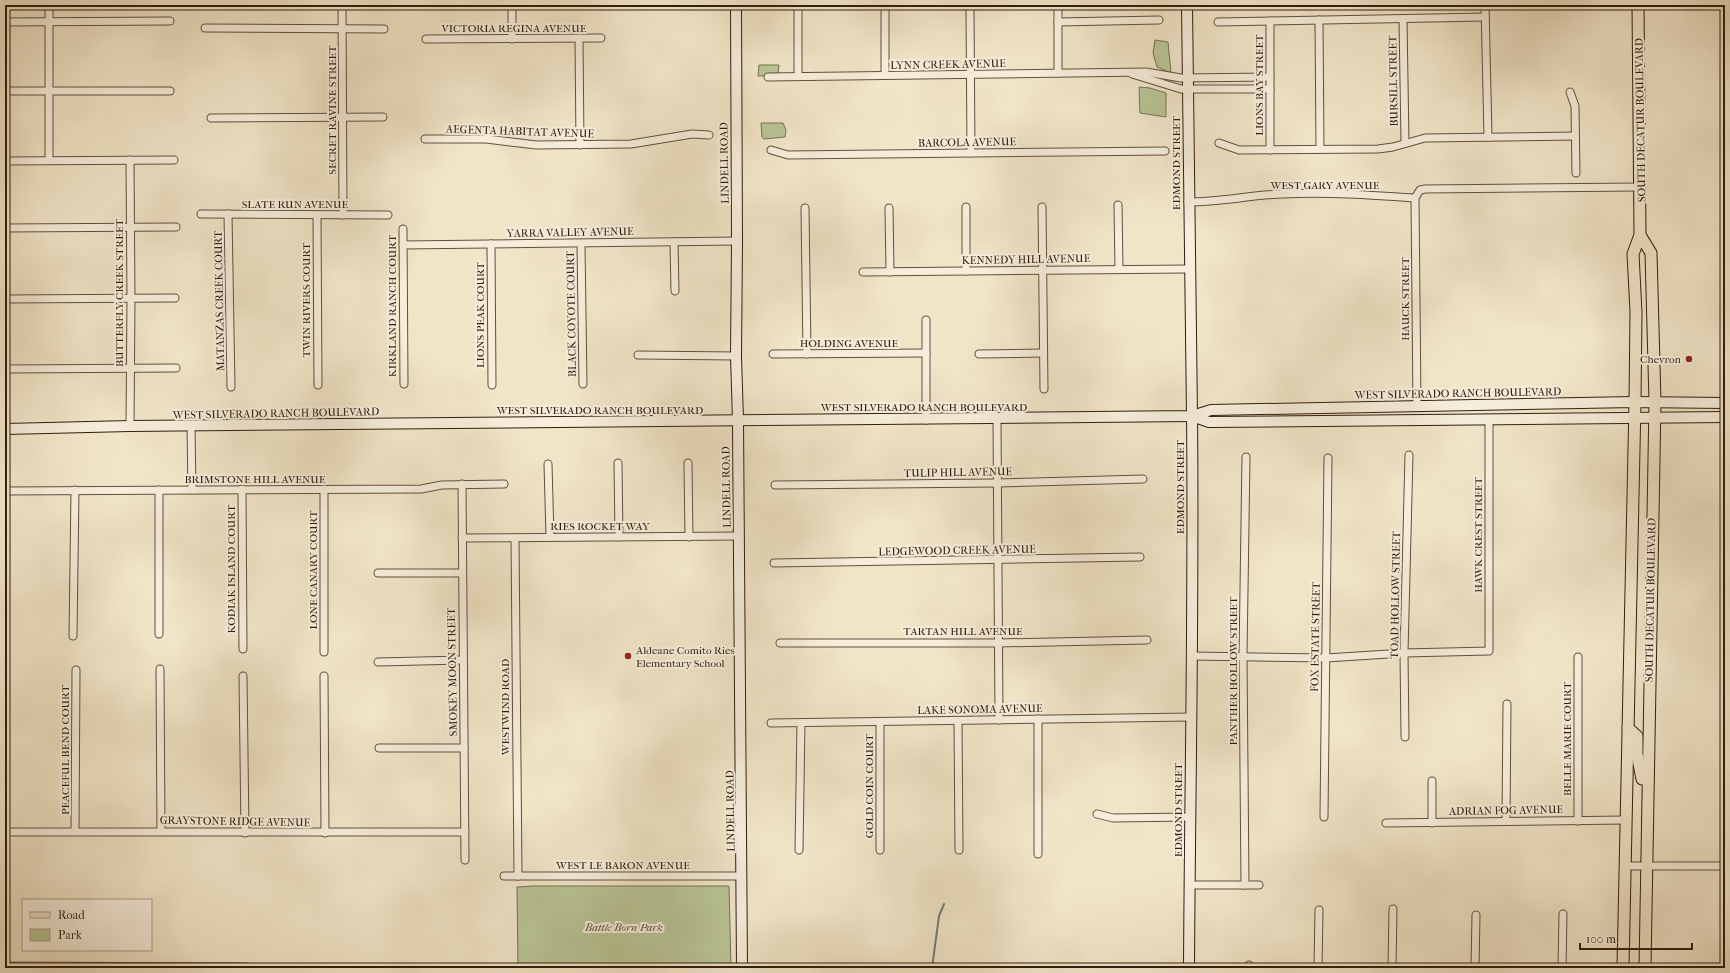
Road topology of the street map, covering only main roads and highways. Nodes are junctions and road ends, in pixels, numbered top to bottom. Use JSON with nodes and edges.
{"nodes":[{"id":1,"x":736,"y":5,"type":"edge"},
{"id":2,"x":1187,"y":5,"type":"edge"},
{"id":3,"x":1638,"y":5,"type":"edge"},
{"id":4,"x":1640,"y":235,"type":"junction"},
{"id":5,"x":1635,"y":402,"type":"junction"},
{"id":6,"x":1655,"y":402,"type":"junction"},
{"id":7,"x":1725,"y":403,"type":"edge"},
{"id":8,"x":1192,"y":416,"type":"junction"},
{"id":9,"x":1654,"y":417,"type":"junction"},
{"id":10,"x":1725,"y":417,"type":"edge"},
{"id":11,"x":1634,"y":418,"type":"junction"},
{"id":12,"x":738,"y":421,"type":"junction"},
{"id":13,"x":6,"y":428,"type":"edge"},
{"id":14,"x":1628,"y":728,"type":"junction"},
{"id":15,"x":1646,"y":801,"type":"junction"},
{"id":16,"x":742,"y":968,"type":"edge"},
{"id":17,"x":1189,"y":968,"type":"edge"},
{"id":18,"x":1623,"y":968,"type":"edge"},
{"id":19,"x":1645,"y":968,"type":"edge"}],
"edges":[{"from":1,"to":12,"type":"main road","name":"LINDELL ROAD"},
{"from":2,"to":8,"type":"main road","name":"EDMOND STREET"},
{"from":3,"to":4,"type":"main road","name":"SOUTH DECATUR BOULEVARD"},
{"from":4,"to":5,"type":"main road","name":"SOUTH DECATUR BOULEVARD"},
{"from":4,"to":6,"type":"main road","name":"SOUTH DECATUR BOULEVARD"},
{"from":5,"to":6,"type":"main road","name":"WEST SILVERADO RANCH BOULEVARD"},
{"from":5,"to":8,"type":"main road","name":"WEST SILVERADO RANCH BOULEVARD"},
{"from":5,"to":11,"type":"main road","name":"SOUTH DECATUR BOULEVARD"},
{"from":6,"to":7,"type":"main road","name":"WEST SILVERADO RANCH BOULEVARD"},
{"from":6,"to":9,"type":"main road","name":"SOUTH DECATUR BOULEVARD"},
{"from":8,"to":11,"type":"main road","name":"WEST SILVERADO RANCH BOULEVARD"},
{"from":8,"to":12,"type":"main road","name":"WEST SILVERADO RANCH BOULEVARD"},
{"from":8,"to":17,"type":"main road","name":"EDMOND STREET"},
{"from":9,"to":10,"type":"main road","name":"WEST SILVERADO RANCH BOULEVARD"},
{"from":9,"to":11,"type":"main road","name":"WEST SILVERADO RANCH BOULEVARD"},
{"from":9,"to":15,"type":"main road","name":"SOUTH DECATUR BOULEVARD"},
{"from":11,"to":14,"type":"main road","name":"SOUTH DECATUR BOULEVARD"},
{"from":12,"to":13,"type":"main road","name":"WEST SILVERADO RANCH BOULEVARD"},
{"from":12,"to":16,"type":"main road","name":"LINDELL ROAD"},
{"from":14,"to":15,"type":"main road"},
{"from":14,"to":18,"type":"main road","name":"SOUTH DECATUR BOULEVARD"},
{"from":15,"to":19,"type":"main road","name":"SOUTH DECATUR BOULEVARD"}]}
